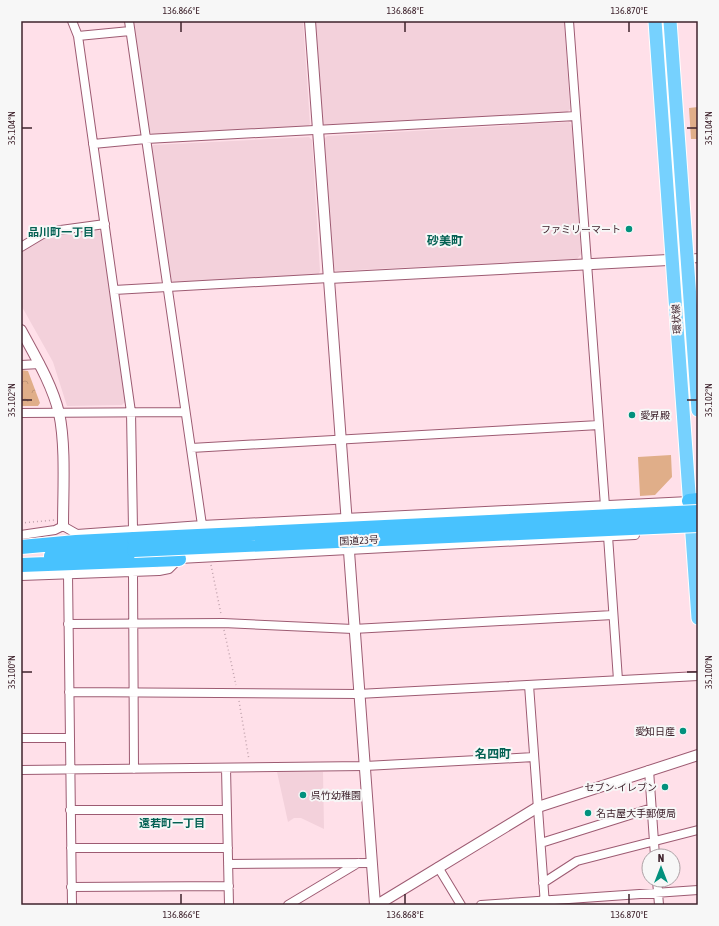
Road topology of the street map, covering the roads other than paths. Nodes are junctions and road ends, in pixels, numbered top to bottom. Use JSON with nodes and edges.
{"nodes":[{"id":1,"x":72,"y":21,"type":"edge"},
{"id":2,"x":129,"y":21,"type":"edge"},
{"id":3,"x":310,"y":21,"type":"edge"},
{"id":4,"x":569,"y":21,"type":"edge"},
{"id":5,"x":654,"y":21,"type":"edge"},
{"id":6,"x":670,"y":21,"type":"edge"},
{"id":7,"x":130,"y":31,"type":"junction"},
{"id":8,"x":78,"y":36,"type":"junction"},
{"id":9,"x":576,"y":116,"type":"junction"},
{"id":10,"x":318,"y":131,"type":"junction"},
{"id":11,"x":146,"y":139,"type":"junction"},
{"id":12,"x":93,"y":144,"type":"junction"},
{"id":13,"x":105,"y":224,"type":"junction"},
{"id":14,"x":21,"y":247,"type":"edge"},
{"id":15,"x":692,"y":258,"type":"edge"},
{"id":16,"x":671,"y":260,"type":"junction"},
{"id":17,"x":587,"y":264,"type":"junction"},
{"id":18,"x":329,"y":278,"type":"junction"},
{"id":19,"x":168,"y":287,"type":"junction"},
{"id":20,"x":114,"y":290,"type":"junction"},
{"id":21,"x":21,"y":330,"type":"edge"},
{"id":22,"x":40,"y":364,"type":"junction"},
{"id":23,"x":21,"y":365,"type":"edge"},
{"id":24,"x":698,"y":410,"type":"edge"},
{"id":25,"x":58,"y":412,"type":"junction"},
{"id":26,"x":131,"y":412,"type":"junction"},
{"id":27,"x":185,"y":412,"type":"junction"},
{"id":28,"x":21,"y":413,"type":"edge"},
{"id":29,"x":599,"y":426,"type":"junction"},
{"id":30,"x":341,"y":440,"type":"junction"},
{"id":31,"x":191,"y":448,"type":"junction"},
{"id":32,"x":695,"y":504,"type":"edge"},
{"id":33,"x":605,"y":506,"type":"junction"},
{"id":34,"x":347,"y":519,"type":"junction"},
{"id":35,"x":63,"y":523,"type":"junction"},
{"id":36,"x":202,"y":525,"type":"junction"},
{"id":37,"x":133,"y":529,"type":"junction"},
{"id":38,"x":696,"y":529,"type":"edge"},
{"id":39,"x":21,"y":535,"type":"edge"},
{"id":40,"x":608,"y":536,"type":"junction"},
{"id":41,"x":21,"y":541,"type":"edge"},
{"id":42,"x":76,"y":543,"type":"junction"},
{"id":43,"x":21,"y":547,"type":"edge"},
{"id":44,"x":348,"y":550,"type":"junction"},
{"id":45,"x":179,"y":559,"type":"junction"},
{"id":46,"x":21,"y":560,"type":"edge"},
{"id":47,"x":21,"y":565,"type":"edge"},
{"id":48,"x":133,"y":573,"type":"junction"},
{"id":49,"x":68,"y":574,"type":"junction"},
{"id":50,"x":21,"y":576,"type":"edge"},
{"id":51,"x":613,"y":615,"type":"junction"},
{"id":52,"x":698,"y":618,"type":"edge"},
{"id":53,"x":133,"y":623,"type":"junction"},
{"id":54,"x":68,"y":624,"type":"junction"},
{"id":55,"x":353,"y":629,"type":"junction"},
{"id":56,"x":698,"y":676,"type":"edge"},
{"id":57,"x":618,"y":680,"type":"junction"},
{"id":58,"x":529,"y":685,"type":"junction"},
{"id":59,"x":69,"y":692,"type":"junction"},
{"id":60,"x":133,"y":692,"type":"junction"},
{"id":61,"x":358,"y":694,"type":"junction"},
{"id":62,"x":21,"y":738,"type":"edge"},
{"id":63,"x":70,"y":738,"type":"junction"},
{"id":64,"x":698,"y":756,"type":"edge"},
{"id":65,"x":534,"y":757,"type":"junction"},
{"id":66,"x":365,"y":766,"type":"junction"},
{"id":67,"x":226,"y":768,"type":"junction"},
{"id":68,"x":134,"y":769,"type":"junction"},
{"id":69,"x":21,"y":770,"type":"edge"},
{"id":70,"x":70,"y":770,"type":"junction"},
{"id":71,"x":649,"y":770,"type":"junction"},
{"id":72,"x":538,"y":807,"type":"junction"},
{"id":73,"x":652,"y":808,"type":"junction"},
{"id":74,"x":70,"y":810,"type":"junction"},
{"id":75,"x":227,"y":810,"type":"junction"},
{"id":76,"x":698,"y":830,"type":"edge"},
{"id":77,"x":654,"y":842,"type":"junction"},
{"id":78,"x":541,"y":843,"type":"junction"},
{"id":79,"x":71,"y":848,"type":"junction"},
{"id":80,"x":228,"y":848,"type":"junction"},
{"id":81,"x":654,"y":848,"type":"edge"},
{"id":82,"x":358,"y":862,"type":"junction"},
{"id":83,"x":372,"y":862,"type":"junction"},
{"id":84,"x":228,"y":864,"type":"junction"},
{"id":85,"x":438,"y":867,"type":"junction"},
{"id":86,"x":544,"y":883,"type":"junction"},
{"id":87,"x":229,"y":886,"type":"junction"},
{"id":88,"x":71,"y":887,"type":"junction"},
{"id":89,"x":658,"y":888,"type":"edge"},
{"id":90,"x":698,"y":890,"type":"edge"},
{"id":91,"x":658,"y":893,"type":"junction"},
{"id":92,"x":545,"y":903,"type":"edge"},
{"id":93,"x":72,"y":905,"type":"edge"},
{"id":94,"x":229,"y":905,"type":"edge"},
{"id":95,"x":288,"y":905,"type":"edge"},
{"id":96,"x":376,"y":905,"type":"edge"},
{"id":97,"x":461,"y":905,"type":"edge"},
{"id":98,"x":481,"y":905,"type":"edge"},
{"id":99,"x":659,"y":905,"type":"edge"}],
"edges":[{"from":1,"to":8,"type":"street"},
{"from":2,"to":7,"type":"street"},
{"from":3,"to":10,"type":"street"},
{"from":4,"to":9,"type":"street"},
{"from":5,"to":16,"type":"main road","name":"環状線"},
{"from":6,"to":15,"type":"main road","name":"環状線"},
{"from":7,"to":8,"type":"street"},
{"from":7,"to":11,"type":"street"},
{"from":8,"to":12,"type":"street"},
{"from":9,"to":10,"type":"street"},
{"from":9,"to":17,"type":"street"},
{"from":10,"to":11,"type":"street"},
{"from":10,"to":18,"type":"street"},
{"from":11,"to":12,"type":"street"},
{"from":11,"to":19,"type":"street"},
{"from":12,"to":13,"type":"street"},
{"from":13,"to":14,"type":"street"},
{"from":13,"to":20,"type":"street"},
{"from":15,"to":16,"type":"street"},
{"from":15,"to":24,"type":"main road","name":"環状線"},
{"from":16,"to":17,"type":"street"},
{"from":16,"to":32,"type":"main road","name":"環状線"},
{"from":17,"to":18,"type":"street"},
{"from":17,"to":29,"type":"street"},
{"from":18,"to":19,"type":"street"},
{"from":18,"to":30,"type":"street"},
{"from":19,"to":20,"type":"street"},
{"from":19,"to":27,"type":"street"},
{"from":20,"to":26,"type":"street"},
{"from":21,"to":22,"type":"street"},
{"from":22,"to":23,"type":"street"},
{"from":22,"to":25,"type":"street"},
{"from":25,"to":26,"type":"street"},
{"from":25,"to":28,"type":"street"},
{"from":25,"to":35,"type":"street"},
{"from":26,"to":27,"type":"street"},
{"from":26,"to":37,"type":"street"},
{"from":27,"to":31,"type":"street"},
{"from":29,"to":30,"type":"street"},
{"from":29,"to":33,"type":"street"},
{"from":30,"to":31,"type":"street"},
{"from":30,"to":34,"type":"street"},
{"from":31,"to":36,"type":"street"},
{"from":32,"to":33,"type":"street"},
{"from":32,"to":38,"type":"main road","name":"環状線"},
{"from":32,"to":42,"type":"highway","name":"国道23号","bridge":true},
{"from":33,"to":34,"type":"street"},
{"from":34,"to":36,"type":"street"},
{"from":34,"to":44,"type":"street"},
{"from":35,"to":39,"type":"street"},
{"from":35,"to":42,"type":"street"},
{"from":36,"to":37,"type":"street"},
{"from":37,"to":42,"type":"street"},
{"from":38,"to":40,"type":"street"},
{"from":38,"to":42,"type":"highway","name":"国道23号","bridge":true},
{"from":38,"to":52,"type":"main road","name":"環状線"},
{"from":40,"to":44,"type":"street"},
{"from":40,"to":51,"type":"street"},
{"from":41,"to":42,"type":"highway"},
{"from":42,"to":43,"type":"highway","name":"国道23号"},
{"from":42,"to":46,"type":"highway","name":"国道23号"},
{"from":44,"to":45,"type":"street"},
{"from":44,"to":55,"type":"street"},
{"from":45,"to":47,"type":"highway"},
{"from":45,"to":48,"type":"street"},
{"from":48,"to":49,"type":"street"},
{"from":48,"to":53,"type":"street"},
{"from":49,"to":50,"type":"street"},
{"from":49,"to":54,"type":"street"},
{"from":51,"to":55,"type":"street"},
{"from":51,"to":57,"type":"street"},
{"from":53,"to":54,"type":"street"},
{"from":53,"to":55,"type":"street"},
{"from":53,"to":60,"type":"street"},
{"from":54,"to":59,"type":"street"},
{"from":55,"to":61,"type":"street"},
{"from":56,"to":57,"type":"street"},
{"from":57,"to":58,"type":"street"},
{"from":58,"to":61,"type":"street"},
{"from":58,"to":65,"type":"street"},
{"from":59,"to":60,"type":"street"},
{"from":59,"to":63,"type":"street"},
{"from":60,"to":61,"type":"street"},
{"from":60,"to":68,"type":"street"},
{"from":61,"to":66,"type":"street"},
{"from":62,"to":63,"type":"street"},
{"from":63,"to":70,"type":"street"},
{"from":64,"to":71,"type":"street"},
{"from":65,"to":66,"type":"street"},
{"from":65,"to":72,"type":"street"},
{"from":66,"to":67,"type":"street"},
{"from":66,"to":83,"type":"street"},
{"from":67,"to":68,"type":"street"},
{"from":67,"to":75,"type":"street"},
{"from":68,"to":70,"type":"street"},
{"from":69,"to":70,"type":"street"},
{"from":70,"to":74,"type":"street"},
{"from":71,"to":72,"type":"street"},
{"from":71,"to":73,"type":"street"},
{"from":72,"to":78,"type":"street"},
{"from":72,"to":85,"type":"street"},
{"from":73,"to":77,"type":"street"},
{"from":73,"to":78,"type":"street"},
{"from":74,"to":75,"type":"street"},
{"from":74,"to":79,"type":"street"},
{"from":75,"to":80,"type":"street"},
{"from":76,"to":77,"type":"street"},
{"from":77,"to":81,"type":"street"},
{"from":77,"to":86,"type":"street"},
{"from":78,"to":86,"type":"street"},
{"from":79,"to":80,"type":"street"},
{"from":79,"to":88,"type":"street"},
{"from":80,"to":84,"type":"street"},
{"from":82,"to":83,"type":"street"},
{"from":82,"to":84,"type":"street"},
{"from":82,"to":95,"type":"street"},
{"from":83,"to":96,"type":"street"},
{"from":84,"to":87,"type":"street"},
{"from":85,"to":96,"type":"street"},
{"from":85,"to":97,"type":"street"},
{"from":86,"to":92,"type":"street"},
{"from":87,"to":88,"type":"street"},
{"from":87,"to":94,"type":"street"},
{"from":88,"to":93,"type":"street"},
{"from":89,"to":91,"type":"street"},
{"from":90,"to":91,"type":"street"},
{"from":91,"to":92,"type":"street"},
{"from":91,"to":99,"type":"street"},
{"from":92,"to":98,"type":"street"}]}
